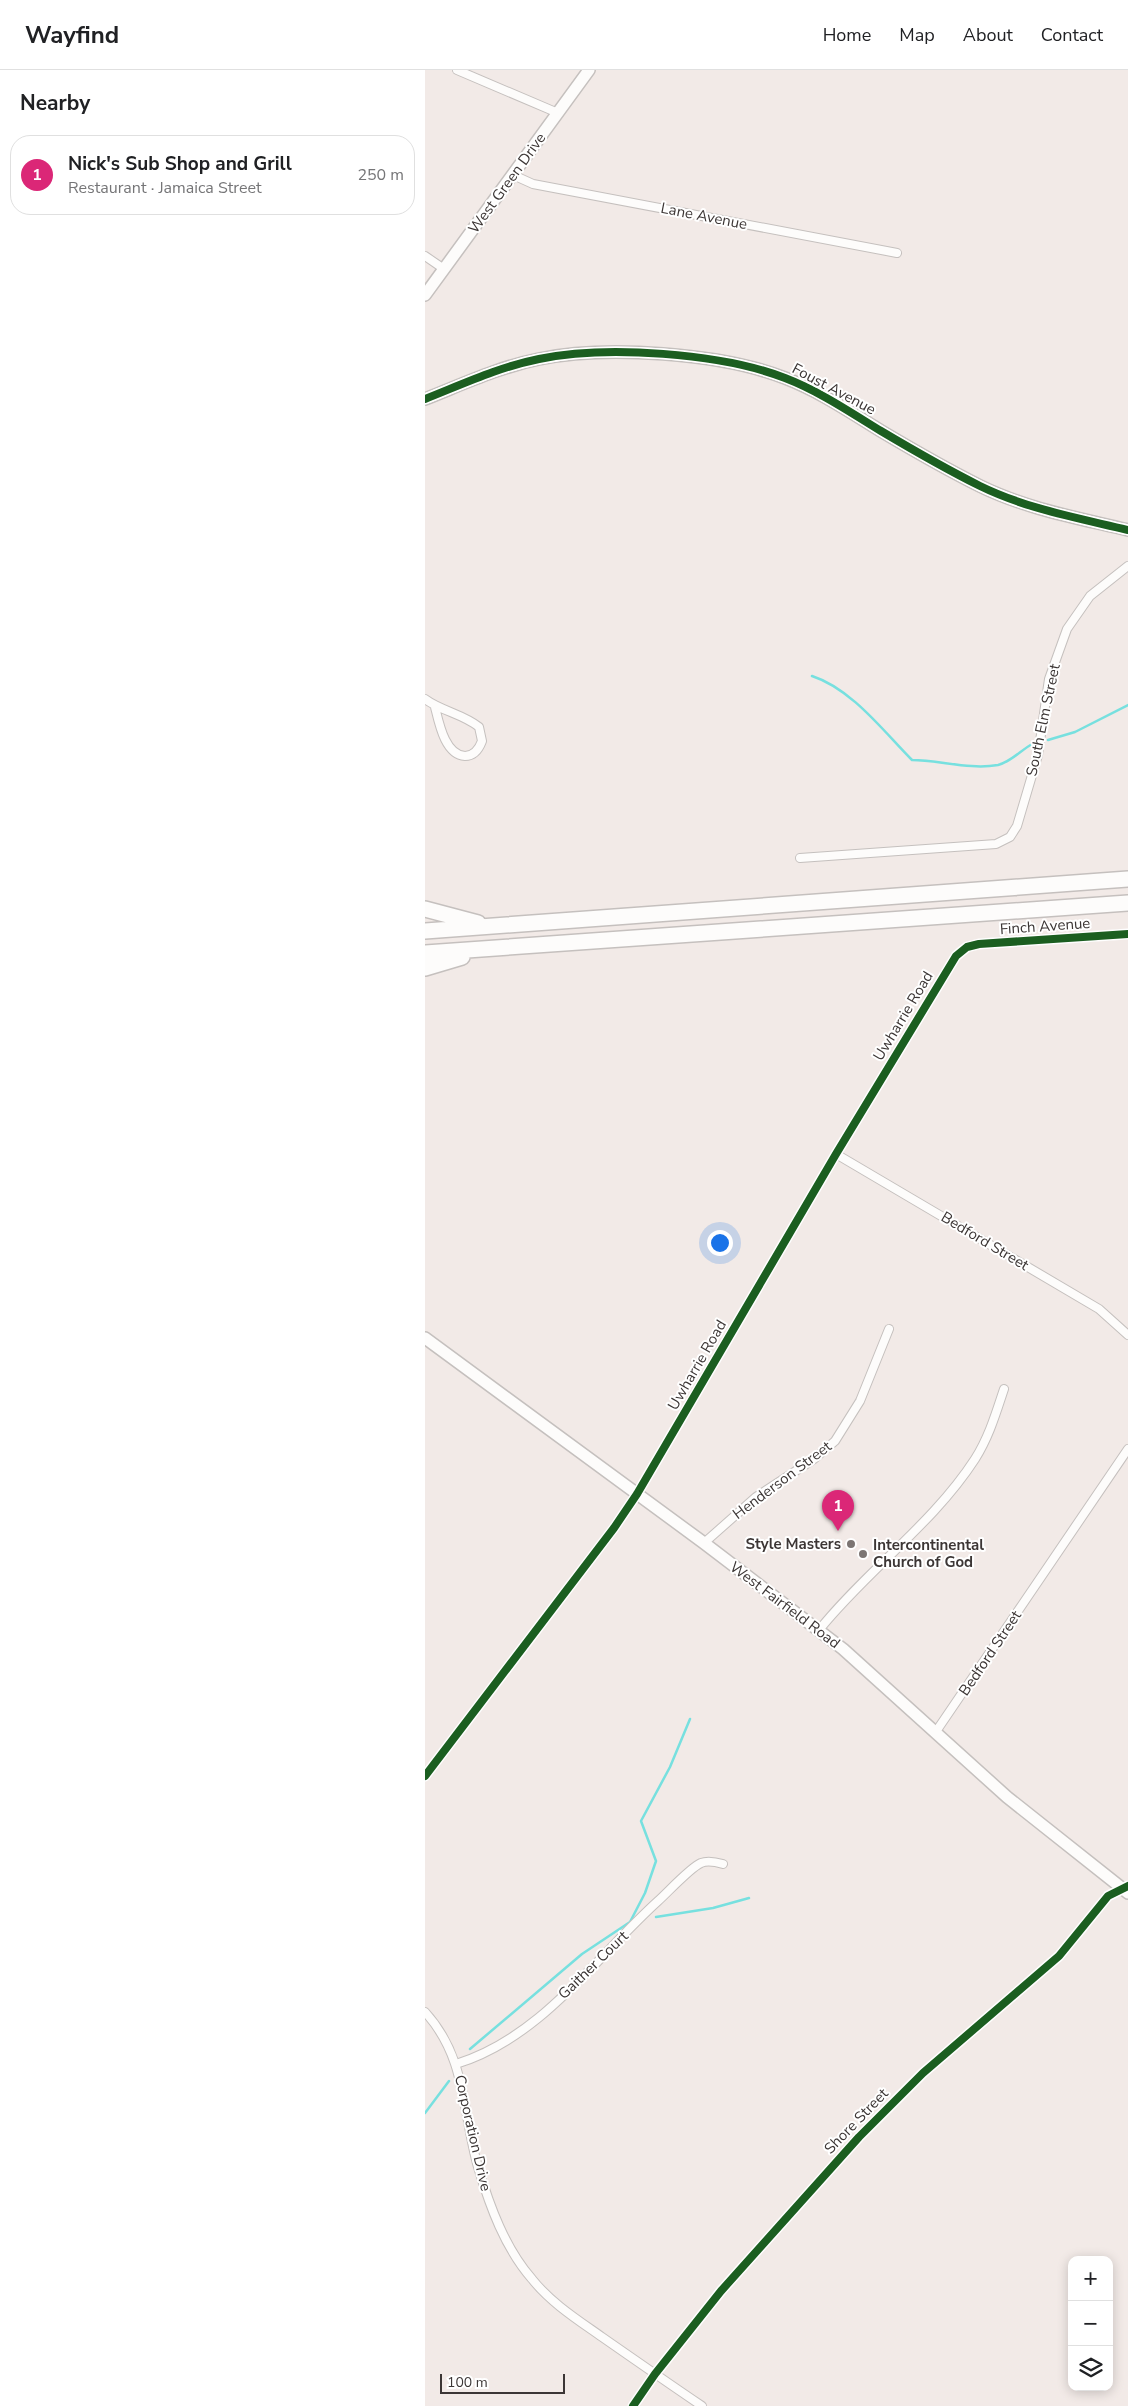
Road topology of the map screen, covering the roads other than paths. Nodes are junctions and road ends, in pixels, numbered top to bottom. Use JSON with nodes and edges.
{"nodes":[{"id":1,"x":457,"y":70,"type":"edge"},
{"id":2,"x":589,"y":70,"type":"edge"},
{"id":3,"x":558,"y":113,"type":"junction"},
{"id":4,"x":513,"y":175,"type":"junction"},
{"id":5,"x":897,"y":253,"type":"dead end"},
{"id":6,"x":425,"y":256,"type":"edge"},
{"id":7,"x":444,"y":269,"type":"junction"},
{"id":8,"x":425,"y":295,"type":"edge"},
{"id":9,"x":425,"y":400,"type":"edge"},
{"id":10,"x":1128,"y":530,"type":"edge"},
{"id":11,"x":1128,"y":566,"type":"edge"},
{"id":12,"x":425,"y":699,"type":"edge"},
{"id":13,"x":435,"y":707,"type":"junction"},
{"id":14,"x":800,"y":858,"type":"dead end"},
{"id":15,"x":1128,"y":879,"type":"edge"},
{"id":16,"x":1128,"y":903,"type":"edge"},
{"id":17,"x":425,"y":909,"type":"edge"},
{"id":18,"x":489,"y":926,"type":"junction"},
{"id":19,"x":425,"y":931,"type":"edge"},
{"id":20,"x":1128,"y":934,"type":"edge"},
{"id":21,"x":486,"y":949,"type":"junction"},
{"id":22,"x":965,"y":949,"type":"joint"},
{"id":23,"x":425,"y":953,"type":"edge"},
{"id":24,"x":425,"y":968,"type":"edge"},
{"id":25,"x":836,"y":1154,"type":"junction"},
{"id":26,"x":889,"y":1329,"type":"dead end"},
{"id":27,"x":1128,"y":1335,"type":"edge"},
{"id":28,"x":425,"y":1338,"type":"edge"},
{"id":29,"x":1004,"y":1389,"type":"dead end"},
{"id":30,"x":1128,"y":1449,"type":"edge"},
{"id":31,"x":637,"y":1494,"type":"junction"},
{"id":32,"x":704,"y":1543,"type":"junction"},
{"id":33,"x":819,"y":1630,"type":"junction"},
{"id":34,"x":935,"y":1733,"type":"junction"},
{"id":35,"x":425,"y":1776,"type":"edge"},
{"id":36,"x":723,"y":1864,"type":"dead end"},
{"id":37,"x":1126,"y":1889,"type":"edge"},
{"id":38,"x":425,"y":2012,"type":"edge"},
{"id":39,"x":456,"y":2064,"type":"junction"},
{"id":40,"x":655,"y":2374,"type":"junction"},
{"id":41,"x":633,"y":2406,"type":"edge"},
{"id":42,"x":702,"y":2406,"type":"edge"}],
"edges":[{"from":1,"to":3,"type":"street"},
{"from":2,"to":3,"type":"main road","name":"West Green Drive"},
{"from":3,"to":4,"type":"main road","name":"West Green Drive"},
{"from":4,"to":5,"type":"street","name":"Lane Avenue"},
{"from":4,"to":7,"type":"main road","name":"West Green Drive"},
{"from":6,"to":7,"type":"street"},
{"from":7,"to":8,"type":"main road","name":"West Green Drive"},
{"from":9,"to":10,"type":"main road","name":"Foust Avenue"},
{"from":11,"to":14,"type":"street","name":"South Elm Street"},
{"from":12,"to":13,"type":"street"},
{"from":13,"to":13,"type":"street"},
{"from":15,"to":18,"type":"highway"},
{"from":16,"to":21,"type":"highway"},
{"from":17,"to":18,"type":"highway"},
{"from":18,"to":19,"type":"highway"},
{"from":20,"to":22,"type":"street","name":"Finch Avenue"},
{"from":21,"to":23,"type":"highway"},
{"from":21,"to":24,"type":"highway"},
{"from":22,"to":25,"type":"street","name":"Uwharrie Road"},
{"from":25,"to":27,"type":"street","name":"Bedford Street"},
{"from":25,"to":31,"type":"street","name":"Uwharrie Road"},
{"from":26,"to":32,"type":"street","name":"Henderson Street"},
{"from":28,"to":31,"type":"main road","name":"West Fairfield Road"},
{"from":29,"to":33,"type":"street"},
{"from":30,"to":34,"type":"street","name":"Bedford Street"},
{"from":31,"to":32,"type":"main road","name":"West Fairfield Road"},
{"from":31,"to":35,"type":"street","name":"Uwharrie Road"},
{"from":32,"to":33,"type":"main road","name":"West Fairfield Road"},
{"from":33,"to":34,"type":"main road","name":"West Fairfield Road"},
{"from":34,"to":37,"type":"main road","name":"West Fairfield Road"},
{"from":36,"to":39,"type":"street","name":"Gaither Court"},
{"from":37,"to":40,"type":"street","name":"Shore Street"},
{"from":38,"to":39,"type":"street","name":"Corporation Drive"},
{"from":39,"to":40,"type":"street","name":"Corporation Drive"},
{"from":40,"to":41,"type":"street","name":"Shore Street"},
{"from":40,"to":42,"type":"street","name":"Corporation Drive"}]}
